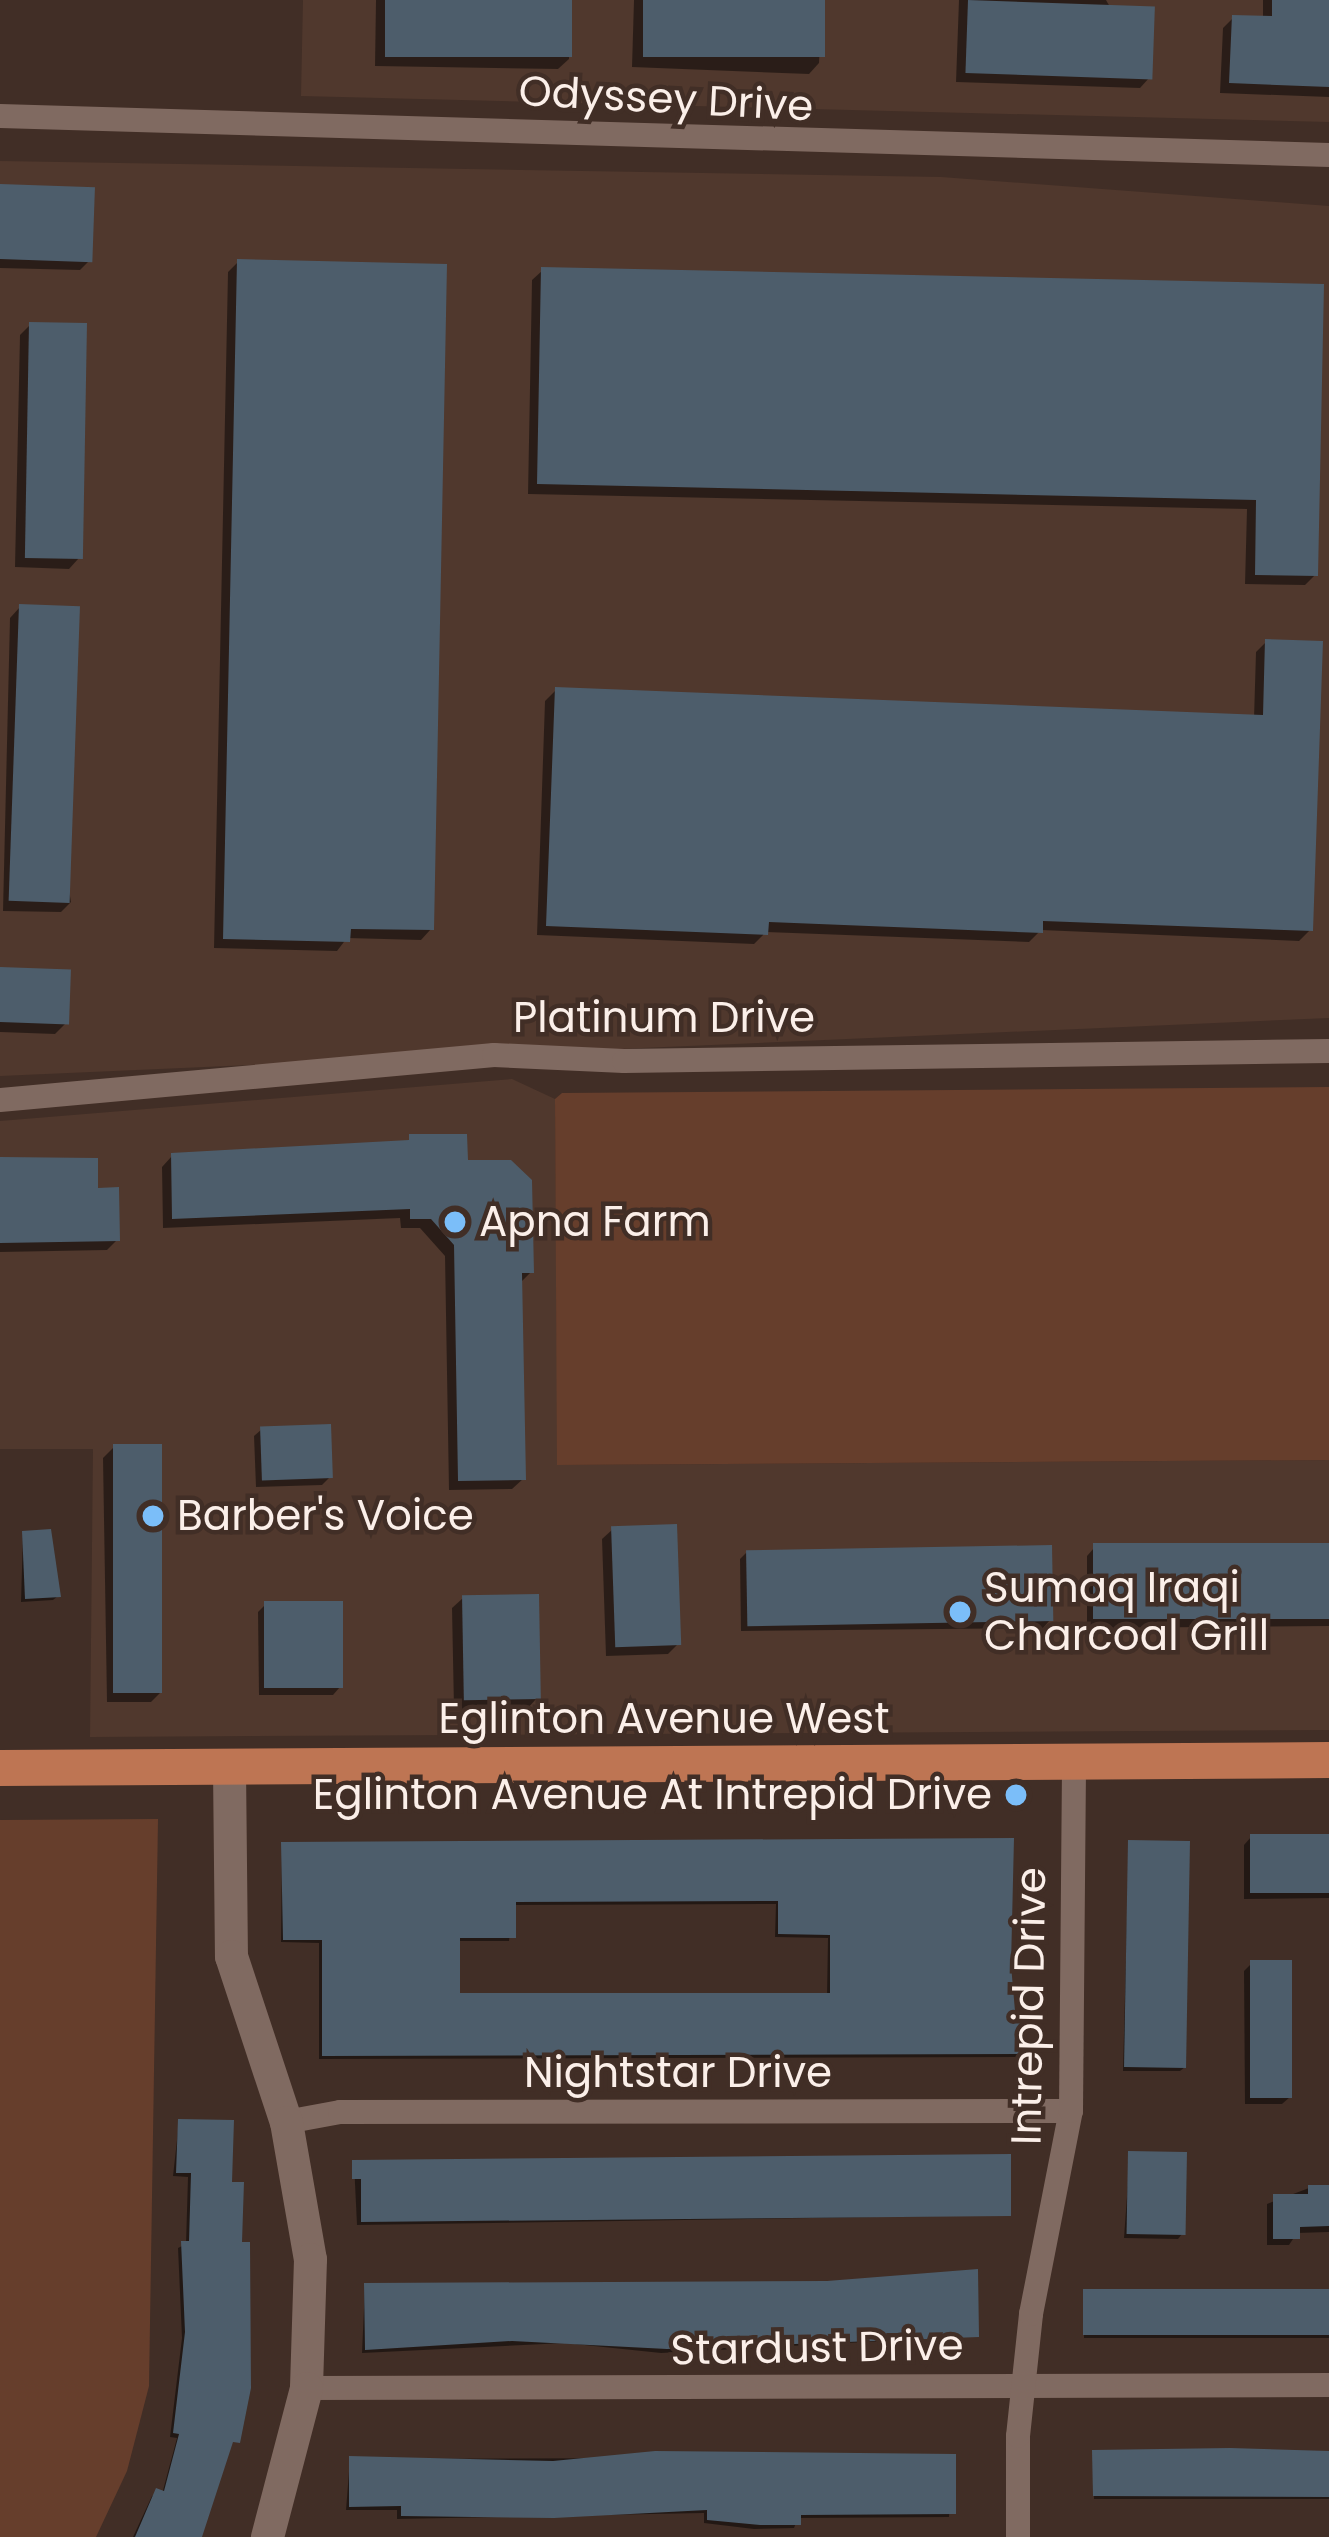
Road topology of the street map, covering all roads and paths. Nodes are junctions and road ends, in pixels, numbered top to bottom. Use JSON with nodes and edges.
{"nodes":[{"id":1,"x":0,"y":116,"type":"edge"},
{"id":2,"x":1329,"y":155,"type":"edge"},
{"id":3,"x":1329,"y":1051,"type":"edge"},
{"id":4,"x":0,"y":1100,"type":"edge"},
{"id":5,"x":1329,"y":1760,"type":"edge"},
{"id":6,"x":1074,"y":1761,"type":"junction"},
{"id":7,"x":0,"y":1768,"type":"edge"},
{"id":8,"x":229,"y":1768,"type":"junction"},
{"id":9,"x":1071,"y":2111,"type":"junction"},
{"id":10,"x":286,"y":2122,"type":"junction"},
{"id":11,"x":1022,"y":2385,"type":"junction"},
{"id":12,"x":1329,"y":2385,"type":"edge"},
{"id":13,"x":306,"y":2388,"type":"junction"},
{"id":14,"x":267,"y":2537,"type":"edge"},
{"id":15,"x":1018,"y":2537,"type":"edge"}],
"edges":[{"from":1,"to":2,"type":"street","name":"Odyssey Drive"},
{"from":3,"to":4,"type":"street","name":"Platinum Drive"},
{"from":5,"to":6,"type":"main road","name":"Eglinton Avenue West"},
{"from":6,"to":8,"type":"main road","name":"Eglinton Avenue West"},
{"from":6,"to":9,"type":"street","name":"Intrepid Drive"},
{"from":7,"to":8,"type":"main road","name":"Eglinton Avenue West"},
{"from":8,"to":10,"type":"street"},
{"from":9,"to":10,"type":"street","name":"Nightstar Drive"},
{"from":9,"to":11,"type":"street","name":"Intrepid Drive"},
{"from":10,"to":13,"type":"street"},
{"from":11,"to":12,"type":"street","name":"Stardust Drive"},
{"from":11,"to":13,"type":"street","name":"Stardust Drive"},
{"from":11,"to":15,"type":"street","name":"Intrepid Drive"},
{"from":13,"to":14,"type":"street"}]}
